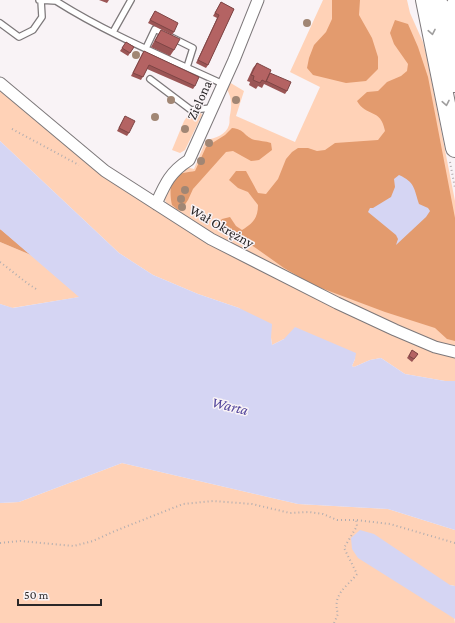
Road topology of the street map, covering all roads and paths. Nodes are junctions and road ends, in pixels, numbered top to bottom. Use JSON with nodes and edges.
{"nodes":[{"id":1,"x":41,"y":0,"type":"edge"},
{"id":2,"x":56,"y":0,"type":"edge"},
{"id":3,"x":131,"y":0,"type":"edge"},
{"id":4,"x":258,"y":0,"type":"edge"},
{"id":5,"x":425,"y":0,"type":"edge"},
{"id":6,"x":438,"y":0,"type":"edge"},
{"id":7,"x":455,"y":6,"type":"edge"},
{"id":8,"x":0,"y":23,"type":"edge"},
{"id":9,"x":113,"y":32,"type":"junction"},
{"id":10,"x":447,"y":45,"type":"junction"},
{"id":11,"x":146,"y":48,"type":"junction"},
{"id":12,"x":445,"y":64,"type":"junction"},
{"id":13,"x":187,"y":67,"type":"junction"},
{"id":14,"x":150,"y":79,"type":"dead end"},
{"id":15,"x":0,"y":83,"type":"edge"},
{"id":16,"x":455,"y":83,"type":"edge"},
{"id":17,"x":223,"y":84,"type":"junction"},
{"id":18,"x":212,"y":108,"type":"junction"},
{"id":19,"x":12,"y":129,"type":"dead end"},
{"id":20,"x":455,"y":148,"type":"edge"},
{"id":21,"x":84,"y":168,"type":"dead end"},
{"id":22,"x":156,"y":204,"type":"junction"},
{"id":23,"x":0,"y":262,"type":"edge"},
{"id":24,"x":36,"y":289,"type":"dead end"},
{"id":25,"x":455,"y":352,"type":"edge"},
{"id":26,"x":356,"y":520,"type":"junction"},
{"id":27,"x":0,"y":543,"type":"edge"},
{"id":28,"x":455,"y":543,"type":"edge"},
{"id":29,"x":334,"y":623,"type":"edge"}],
"edges":[{"from":1,"to":2,"type":"lane"},
{"from":1,"to":8,"type":"lane"},
{"from":2,"to":9,"type":"lane"},
{"from":3,"to":9,"type":"lane"},
{"from":4,"to":17,"type":"street","name":"Zielona"},
{"from":5,"to":12,"type":"main road","one_way":true},
{"from":6,"to":10,"type":"main road"},
{"from":7,"to":10,"type":"main road"},
{"from":9,"to":11,"type":"lane"},
{"from":10,"to":12,"type":"main road"},
{"from":11,"to":13,"type":"lane"},
{"from":11,"to":13,"type":"lane"},
{"from":12,"to":16,"type":"main road"},
{"from":12,"to":20,"type":"main road","one_way":true},
{"from":13,"to":17,"type":"lane"},
{"from":14,"to":18,"type":"lane"},
{"from":15,"to":22,"type":"street","name":"Wał Okrężny"},
{"from":17,"to":18,"type":"street","name":"Zielona"},
{"from":18,"to":22,"type":"street","name":"Zielona"},
{"from":19,"to":21,"type":"path"},
{"from":22,"to":25,"type":"street","name":"Wał Okrężny"},
{"from":23,"to":24,"type":"path"},
{"from":26,"to":27,"type":"path"},
{"from":26,"to":28,"type":"path"},
{"from":26,"to":29,"type":"path"}]}
